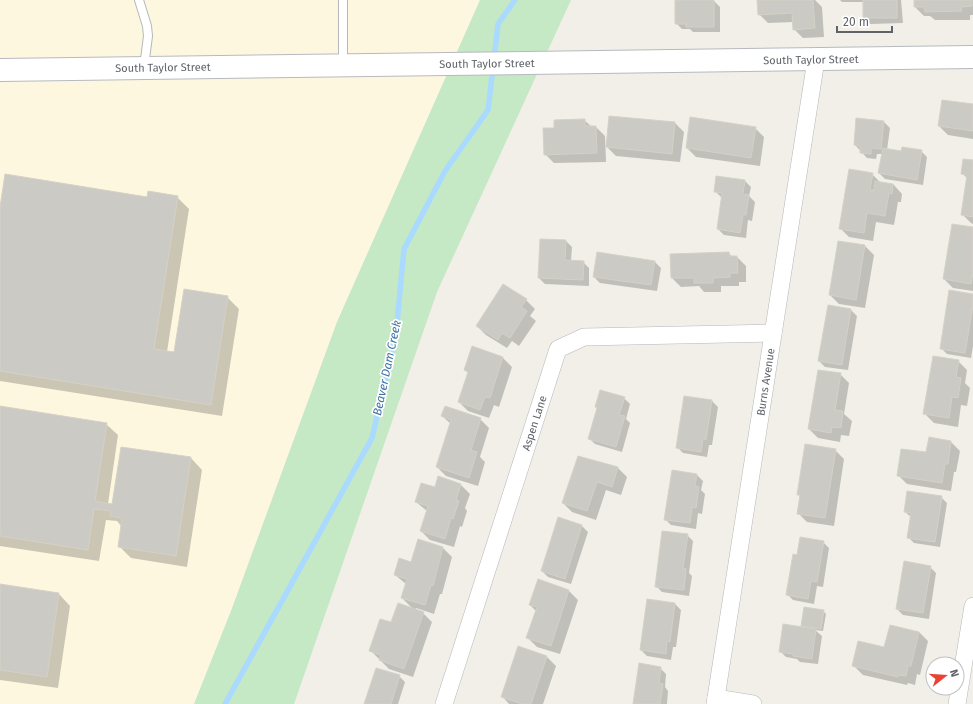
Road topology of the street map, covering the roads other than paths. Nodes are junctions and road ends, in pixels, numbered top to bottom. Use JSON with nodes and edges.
{"nodes":[{"id":1,"x":139,"y":0,"type":"edge"},
{"id":2,"x":343,"y":0,"type":"edge"},
{"id":3,"x":973,"y":57,"type":"edge"},
{"id":4,"x":816,"y":60,"type":"junction"},
{"id":5,"x":343,"y":64,"type":"junction"},
{"id":6,"x":144,"y":68,"type":"junction"},
{"id":7,"x":0,"y":70,"type":"edge"},
{"id":8,"x":773,"y":334,"type":"junction"},
{"id":9,"x":973,"y":606,"type":"edge"},
{"id":10,"x":716,"y":701,"type":"edge"},
{"id":11,"x":444,"y":704,"type":"edge"},
{"id":12,"x":752,"y":704,"type":"edge"},
{"id":13,"x":957,"y":704,"type":"edge"}],
"edges":[{"from":1,"to":6,"type":"lane"},
{"from":2,"to":5,"type":"lane"},
{"from":3,"to":4,"type":"street","name":"South Taylor Street"},
{"from":4,"to":5,"type":"street","name":"South Taylor Street"},
{"from":4,"to":8,"type":"street","name":"Burns Avenue"},
{"from":5,"to":6,"type":"street","name":"South Taylor Street"},
{"from":6,"to":7,"type":"street","name":"South Taylor Street"},
{"from":8,"to":10,"type":"street","name":"Burns Avenue"},
{"from":8,"to":11,"type":"street","name":"Aspen Lane"},
{"from":9,"to":13,"type":"street"},
{"from":10,"to":12,"type":"street"}]}
